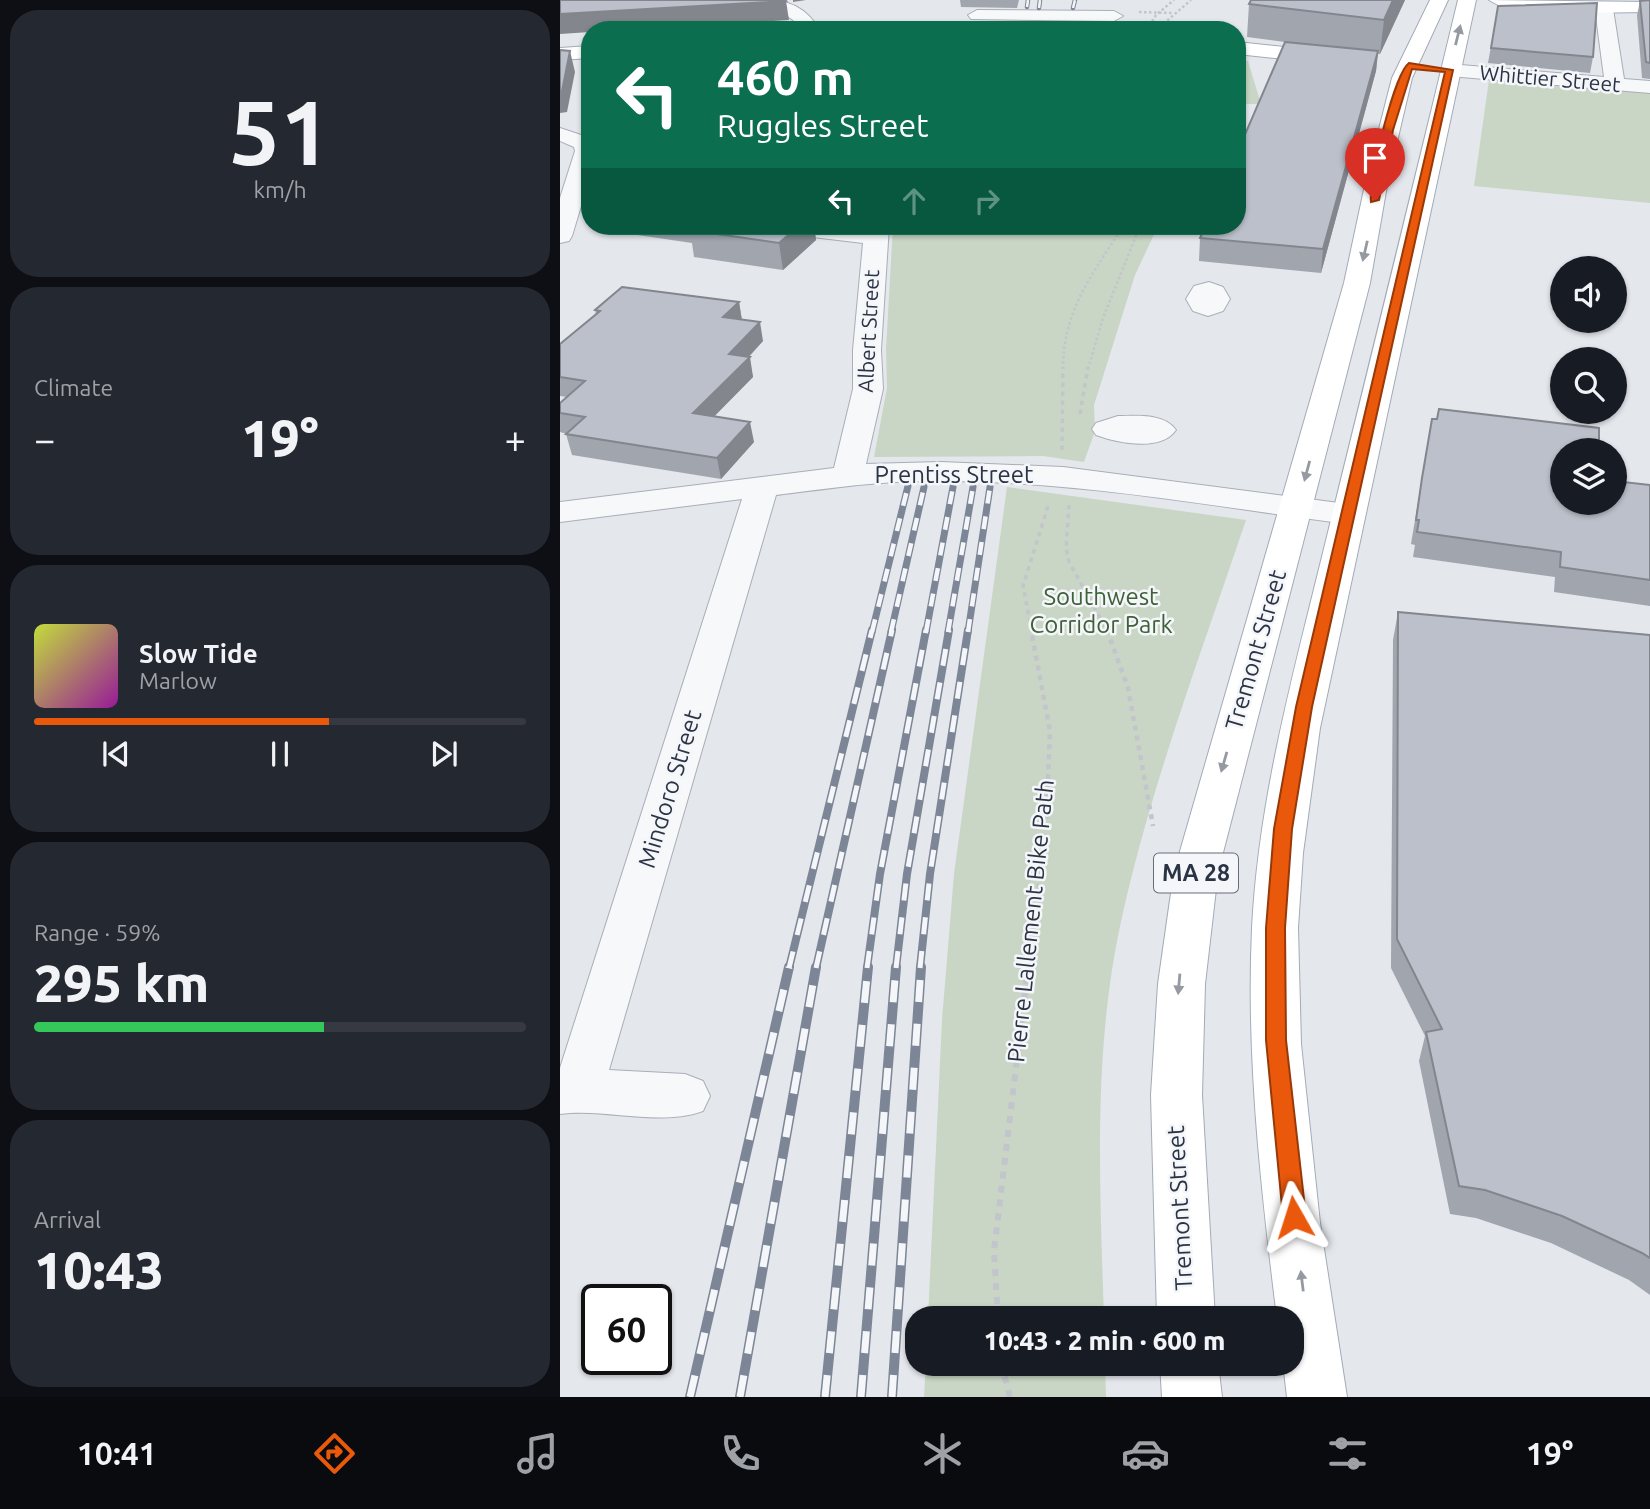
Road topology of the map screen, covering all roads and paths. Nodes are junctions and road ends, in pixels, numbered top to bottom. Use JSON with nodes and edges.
{"nodes":[{"id":1,"x":774,"y":0,"type":"edge"},
{"id":2,"x":1174,"y":0,"type":"edge"},
{"id":3,"x":1191,"y":0,"type":"edge"},
{"id":4,"x":1439,"y":0,"type":"edge"},
{"id":5,"x":1468,"y":0,"type":"edge"},
{"id":6,"x":1498,"y":0,"type":"edge"},
{"id":7,"x":1650,"y":8,"type":"edge"},
{"id":8,"x":1604,"y":9,"type":"junction"},
{"id":9,"x":1136,"y":12,"type":"dead end"},
{"id":10,"x":1158,"y":12,"type":"junction"},
{"id":11,"x":1173,"y":13,"type":"junction"},
{"id":12,"x":978,"y":14,"type":"edge"},
{"id":13,"x":1114,"y":15,"type":"edge"},
{"id":14,"x":805,"y":21,"type":"edge"},
{"id":15,"x":957,"y":21,"type":"edge"},
{"id":16,"x":1013,"y":21,"type":"edge"},
{"id":17,"x":1153,"y":21,"type":"edge"},
{"id":18,"x":1166,"y":21,"type":"edge"},
{"id":19,"x":1246,"y":49,"type":"edge"},
{"id":20,"x":581,"y":52,"type":"edge"},
{"id":21,"x":560,"y":54,"type":"edge"},
{"id":22,"x":1353,"y":60,"type":"edge"},
{"id":23,"x":1420,"y":67,"type":"junction"},
{"id":24,"x":1615,"y":84,"type":"junction"},
{"id":25,"x":1650,"y":87,"type":"edge"},
{"id":26,"x":581,"y":192,"type":"edge"},
{"id":27,"x":876,"y":235,"type":"edge"},
{"id":28,"x":1117,"y":235,"type":"edge"},
{"id":29,"x":1136,"y":235,"type":"edge"},
{"id":30,"x":560,"y":236,"type":"edge"},
{"id":31,"x":1079,"y":416,"type":"dead end"},
{"id":32,"x":1063,"y":460,"type":"dead end"},
{"id":33,"x":848,"y":476,"type":"junction"},
{"id":34,"x":762,"y":488,"type":"junction"},
{"id":35,"x":1053,"y":496,"type":"dead end"},
{"id":36,"x":1070,"y":498,"type":"dead end"},
{"id":37,"x":1296,"y":507,"type":"junction"},
{"id":38,"x":560,"y":512,"type":"edge"},
{"id":39,"x":1348,"y":513,"type":"junction"},
{"id":40,"x":1153,"y":826,"type":"dead end"},
{"id":41,"x":569,"y":1091,"type":"edge"},
{"id":42,"x":685,"y":1096,"type":"dead end"},
{"id":43,"x":997,"y":1306,"type":"edge"},
{"id":44,"x":1185,"y":1306,"type":"edge"},
{"id":45,"x":1004,"y":1376,"type":"edge"},
{"id":46,"x":1190,"y":1376,"type":"edge"},
{"id":47,"x":1010,"y":1397,"type":"edge"},
{"id":48,"x":1192,"y":1397,"type":"edge"},
{"id":49,"x":1317,"y":1397,"type":"edge"}],
"edges":[{"from":1,"to":14,"type":"street"},
{"from":2,"to":10,"type":"path"},
{"from":3,"to":11,"type":"path"},
{"from":4,"to":23,"type":"main road","name":"Tremont Street","number":"MA 28"},
{"from":23,"to":5,"type":"main road","name":"Tremont Street","number":"MA 28","one_way":true},
{"from":6,"to":8,"type":"main road"},
{"from":7,"to":8,"type":"main road"},
{"from":8,"to":24,"type":"street"},
{"from":9,"to":10,"type":"path"},
{"from":10,"to":11,"type":"path"},
{"from":10,"to":17,"type":"path"},
{"from":11,"to":18,"type":"path"},
{"from":12,"to":13,"type":"street"},
{"from":12,"to":15,"type":"main road"},
{"from":12,"to":16,"type":"main road"},
{"from":19,"to":22,"type":"main road"},
{"from":20,"to":21,"type":"main road"},
{"from":23,"to":24,"type":"street","name":"Whittier Street"},
{"from":23,"to":37,"type":"main road","name":"Tremont Street","number":"MA 28","one_way":true},
{"from":23,"to":39,"type":"main road","name":"Tremont Street","number":"MA 28"},
{"from":24,"to":25,"type":"street","name":"Whittier Street"},
{"from":26,"to":30,"type":"street"},
{"from":27,"to":33,"type":"street","name":"Albert Street"},
{"from":28,"to":32,"type":"path"},
{"from":29,"to":31,"type":"path"},
{"from":33,"to":34,"type":"street","name":"Prentiss Street"},
{"from":33,"to":37,"type":"street","name":"Prentiss Street"},
{"from":34,"to":38,"type":"street","name":"Prentiss Street"},
{"from":34,"to":41,"type":"street","name":"Mindoro Street"},
{"from":35,"to":43,"type":"path","name":"Pierre Lallement Bike Path"},
{"from":36,"to":40,"type":"path"},
{"from":37,"to":39,"type":"street","name":"Prentiss Street"},
{"from":37,"to":44,"type":"main road","name":"Tremont Street","number":"MA 28","one_way":true},
{"from":49,"to":39,"type":"main road","name":"Tremont Street","number":"MA 28","one_way":true},
{"from":41,"to":42,"type":"street"},
{"from":45,"to":47,"type":"path"},
{"from":46,"to":48,"type":"main road"}]}
